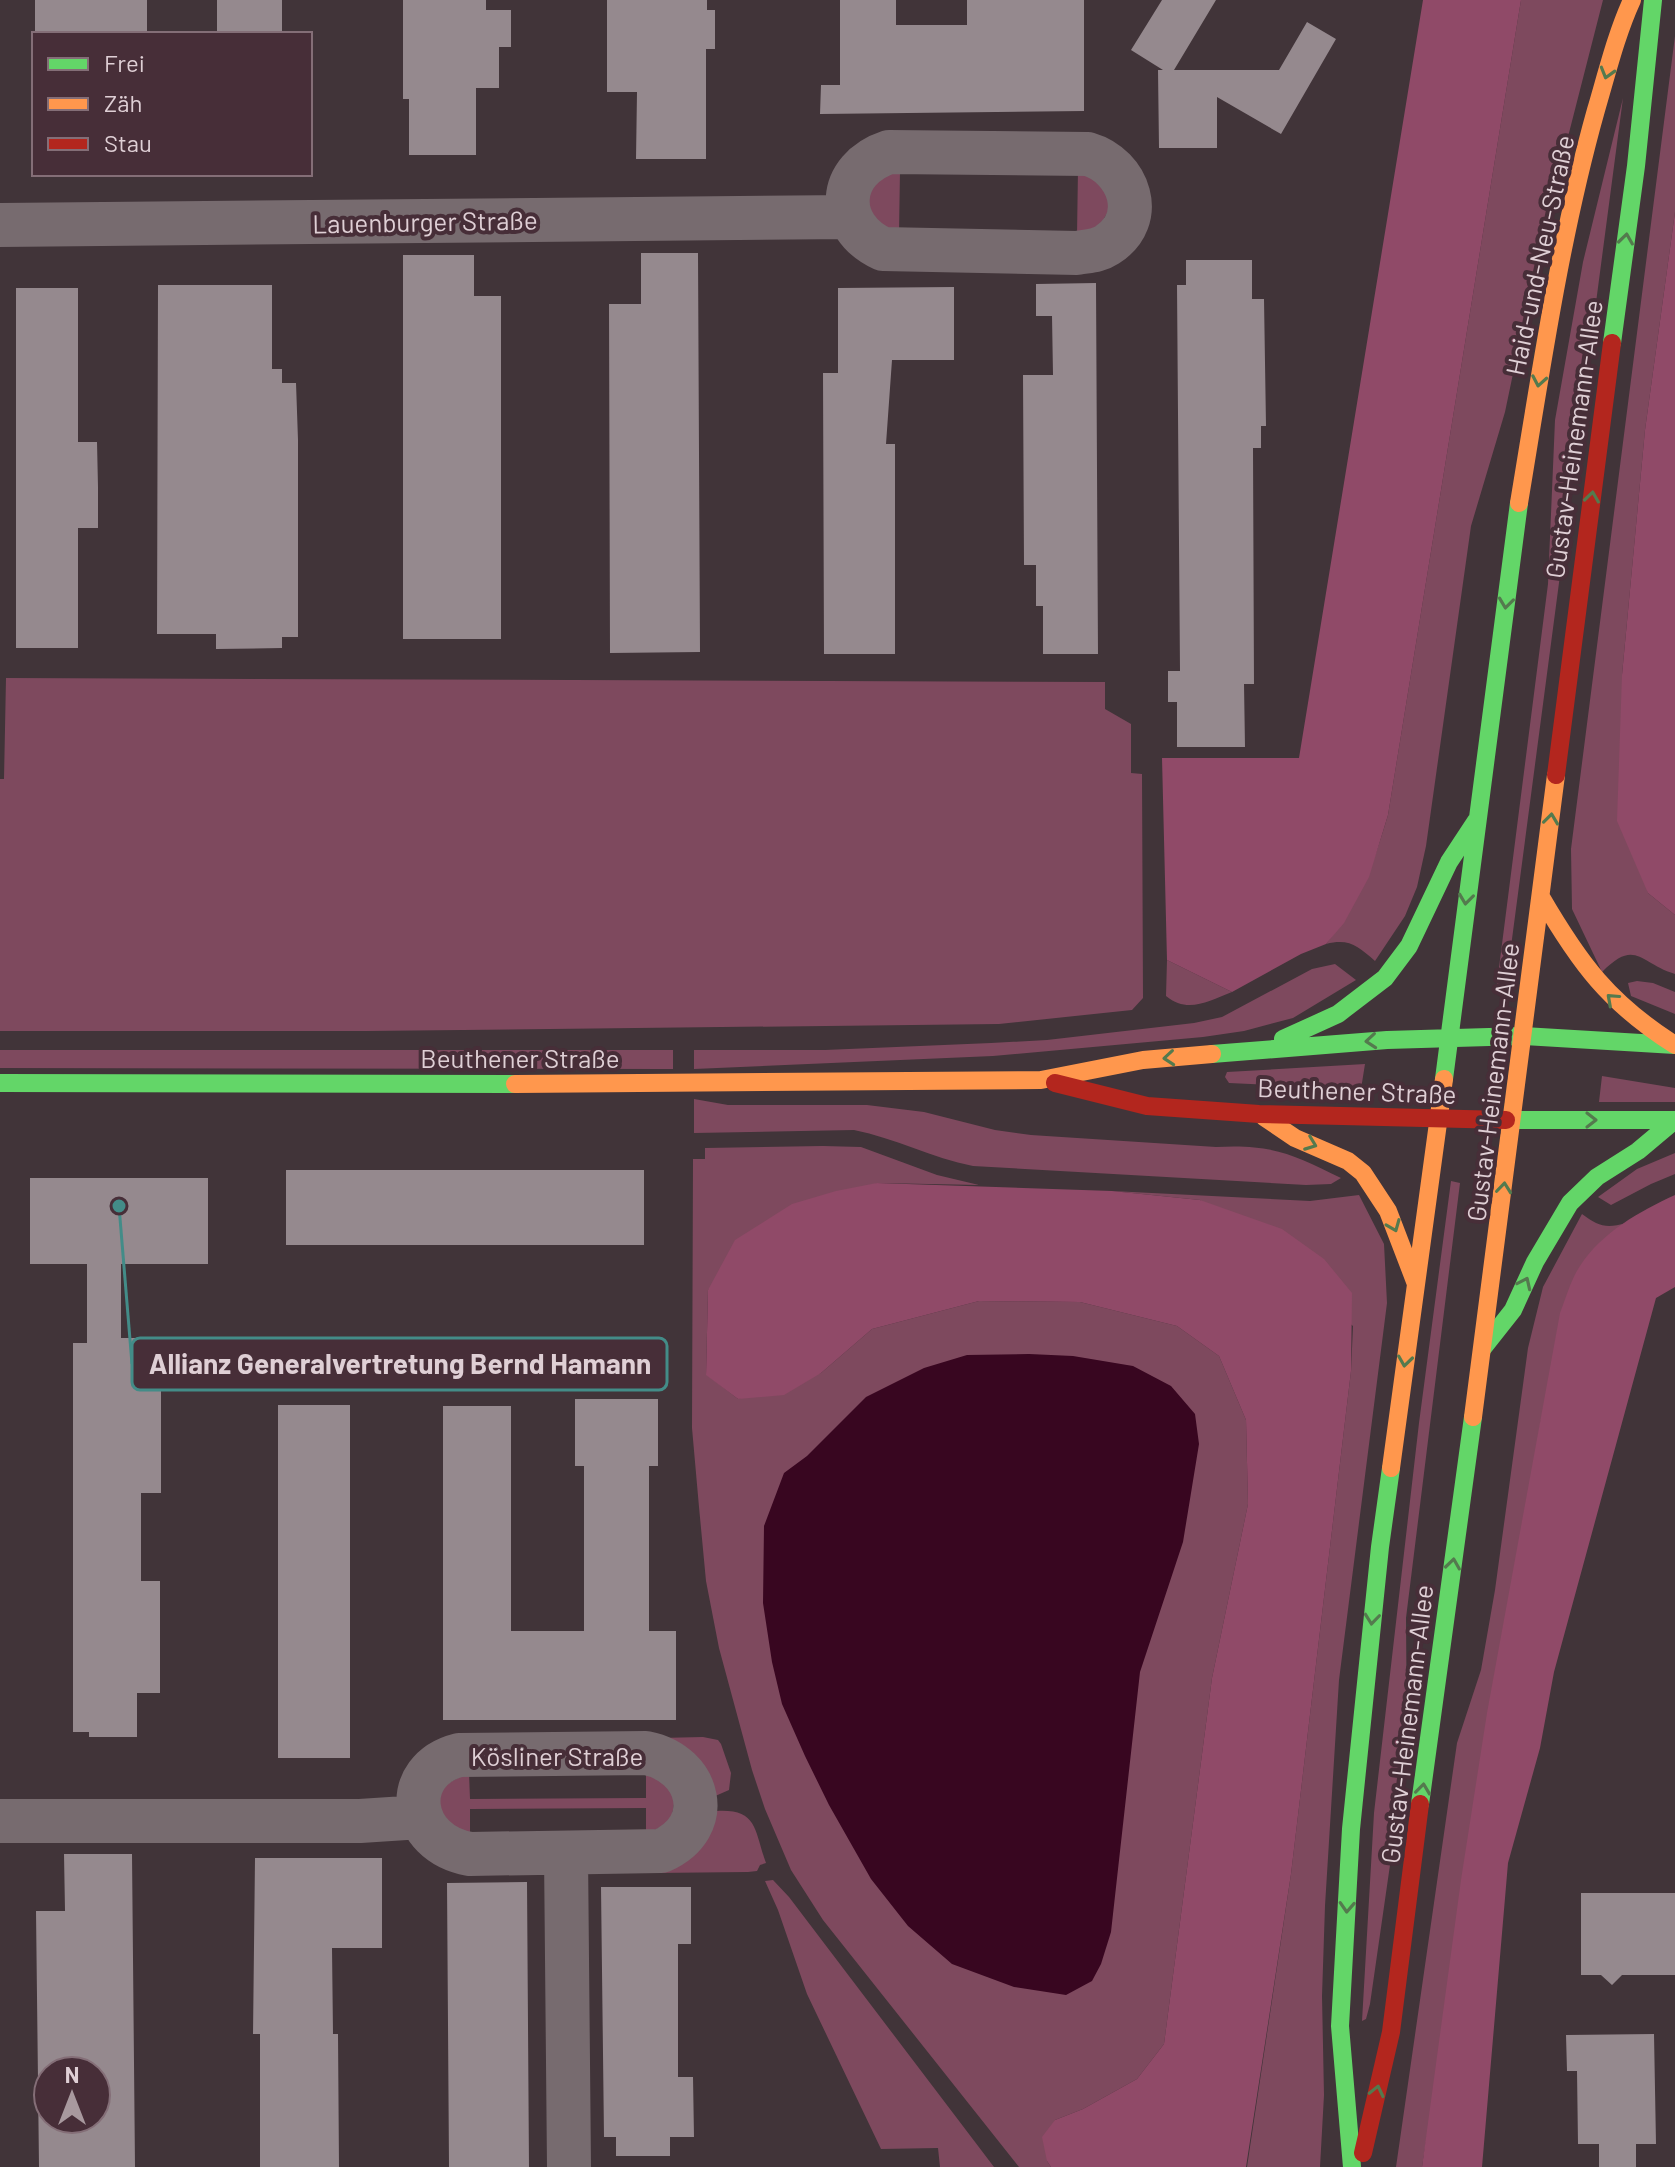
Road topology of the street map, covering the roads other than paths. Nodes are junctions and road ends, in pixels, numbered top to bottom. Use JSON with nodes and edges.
{"nodes":[{"id":1,"x":1632,"y":0,"type":"edge"},
{"id":2,"x":1653,"y":0,"type":"edge"},
{"id":3,"x":850,"y":217,"type":"junction"},
{"id":4,"x":0,"y":225,"type":"edge"},
{"id":5,"x":1515,"y":525,"type":"joint"},
{"id":6,"x":1476,"y":821,"type":"junction"},
{"id":7,"x":1541,"y":897,"type":"junction"},
{"id":8,"x":1523,"y":1036,"type":"junction"},
{"id":9,"x":1449,"y":1038,"type":"junction"},
{"id":10,"x":1675,"y":1045,"type":"edge"},
{"id":11,"x":1247,"y":1052,"type":"junction"},
{"id":12,"x":1041,"y":1080,"type":"junction"},
{"id":13,"x":0,"y":1083,"type":"edge"},
{"id":14,"x":1259,"y":1114,"type":"junction"},
{"id":15,"x":1439,"y":1118,"type":"junction"},
{"id":16,"x":1513,"y":1120,"type":"junction"},
{"id":17,"x":1675,"y":1120,"type":"edge"},
{"id":18,"x":1416,"y":1284,"type":"junction"},
{"id":19,"x":1483,"y":1348,"type":"junction"},
{"id":20,"x":421,"y":1817,"type":"junction"},
{"id":21,"x":0,"y":1821,"type":"edge"},
{"id":22,"x":566,"y":1853,"type":"junction"},
{"id":23,"x":569,"y":2167,"type":"edge"},
{"id":24,"x":1352,"y":2167,"type":"edge"},
{"id":25,"x":1360,"y":2167,"type":"edge"}],
"edges":[{"from":1,"to":5,"type":"main road","name":"Haid-und-Neu-Straße","one_way":true},
{"from":7,"to":2,"type":"main road","name":"Gustav-Heinemann-Allee","one_way":true},
{"from":3,"to":3,"type":"street"},
{"from":3,"to":4,"type":"street","name":"Lauenburger Straße"},
{"from":5,"to":6,"type":"main road","name":"Gustav-Heinemann-Allee","one_way":true},
{"from":6,"to":9,"type":"main road","name":"Gustav-Heinemann-Allee","one_way":true},
{"from":6,"to":11,"type":"main road"},
{"from":7,"to":8,"type":"main road","name":"Gustav-Heinemann-Allee"},
{"from":10,"to":7,"type":"main road","one_way":true},
{"from":8,"to":9,"type":"main road","name":"Beuthener Straße"},
{"from":8,"to":10,"type":"main road","name":"Beuthener Straße"},
{"from":8,"to":16,"type":"main road","name":"Gustav-Heinemann-Allee"},
{"from":9,"to":11,"type":"main road","name":"Beuthener Straße","one_way":true},
{"from":9,"to":15,"type":"main road","name":"Gustav-Heinemann-Allee"},
{"from":11,"to":12,"type":"main road","name":"Beuthener Straße","one_way":true},
{"from":12,"to":13,"type":"main road","name":"Beuthener Straße"},
{"from":12,"to":14,"type":"main road","name":"Beuthener Straße"},
{"from":14,"to":15,"type":"main road","name":"Beuthener Straße"},
{"from":14,"to":18,"type":"main road","one_way":true},
{"from":15,"to":16,"type":"main road","name":"Beuthener Straße"},
{"from":15,"to":18,"type":"main road","name":"Gustav-Heinemann-Allee"},
{"from":16,"to":17,"type":"main road","name":"Beuthener Straße","one_way":true},
{"from":19,"to":16,"type":"main road","name":"Gustav-Heinemann-Allee","one_way":true},
{"from":19,"to":17,"type":"main road","one_way":true},
{"from":18,"to":24,"type":"main road","name":"Gustav-Heinemann-Allee","one_way":true},
{"from":25,"to":19,"type":"main road","name":"Gustav-Heinemann-Allee","one_way":true},
{"from":20,"to":21,"type":"street"},
{"from":20,"to":22,"type":"street","name":"Kösliner Straße"},
{"from":20,"to":22,"type":"street","name":"Kösliner Straße"},
{"from":22,"to":23,"type":"street"}]}
